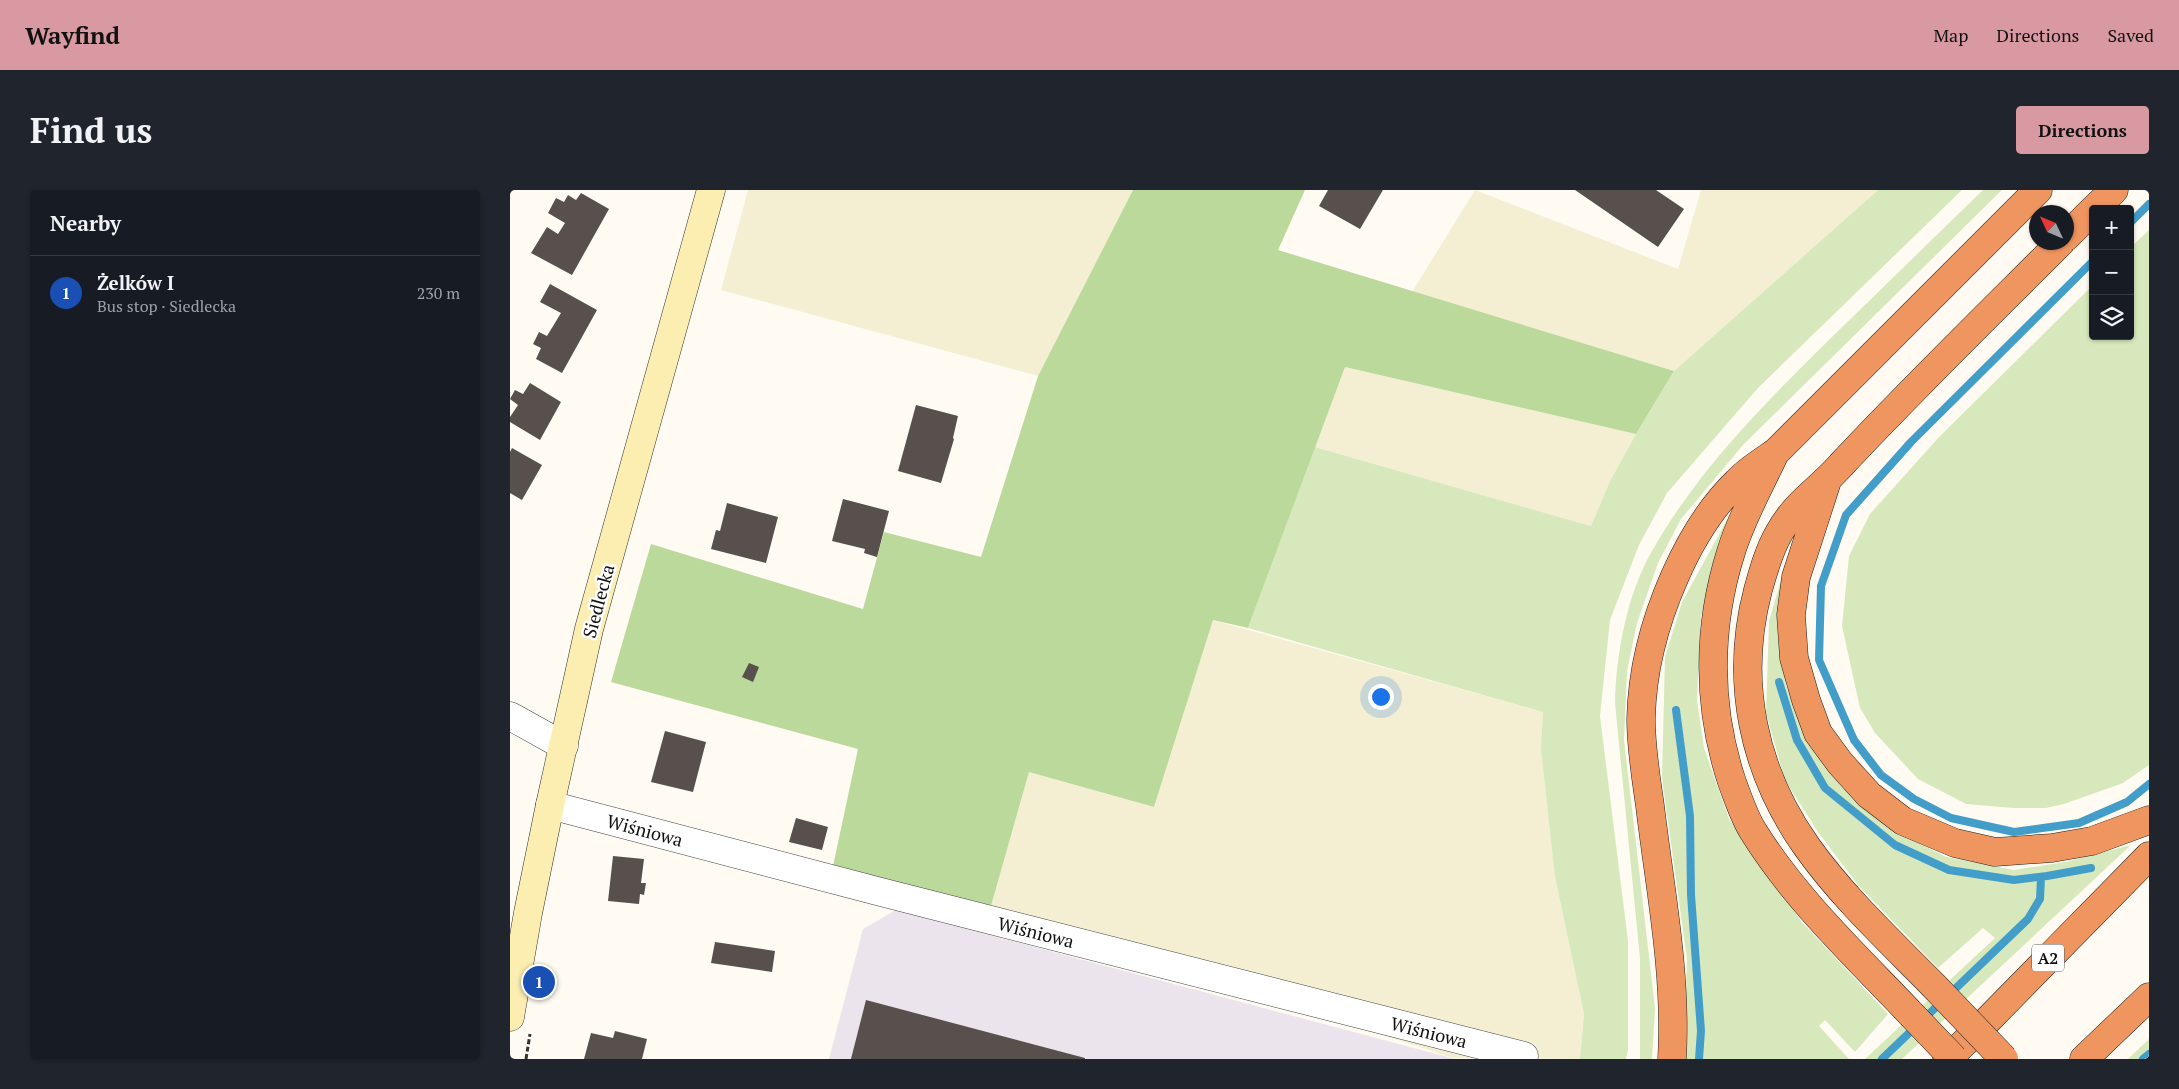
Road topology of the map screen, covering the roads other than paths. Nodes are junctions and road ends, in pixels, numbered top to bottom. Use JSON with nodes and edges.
{"nodes":[{"id":1,"x":711,"y":190,"type":"edge"},
{"id":2,"x":2038,"y":190,"type":"edge"},
{"id":3,"x":2114,"y":190,"type":"edge"},
{"id":4,"x":2099,"y":205,"type":"edge"},
{"id":5,"x":2089,"y":215,"type":"edge"},
{"id":6,"x":2074,"y":229,"type":"edge"},
{"id":7,"x":2052,"y":250,"type":"edge"},
{"id":8,"x":1776,"y":452,"type":"junction"},
{"id":9,"x":1828,"y":480,"type":"junction"},
{"id":10,"x":510,"y":716,"type":"edge"},
{"id":11,"x":564,"y":746,"type":"junction"},
{"id":12,"x":550,"y":805,"type":"junction"},
{"id":13,"x":2149,"y":820,"type":"edge"},
{"id":14,"x":2149,"y":856,"type":"edge"},
{"id":15,"x":2149,"y":996,"type":"edge"},
{"id":16,"x":510,"y":1017,"type":"edge"},
{"id":17,"x":1524,"y":1056,"type":"dead end"},
{"id":18,"x":1672,"y":1059,"type":"edge"},
{"id":19,"x":1947,"y":1059,"type":"edge"},
{"id":20,"x":1954,"y":1059,"type":"edge"},
{"id":21,"x":2004,"y":1059,"type":"edge"},
{"id":22,"x":2084,"y":1059,"type":"edge"}],
"edges":[{"from":1,"to":11,"type":"main road","name":"Siedlecka"},
{"from":2,"to":8,"type":"highway"},
{"from":3,"to":4,"type":"highway"},
{"from":5,"to":6,"type":"highway"},
{"from":7,"to":9,"type":"highway"},
{"from":8,"to":18,"type":"highway"},
{"from":8,"to":20,"type":"highway","bridge":true},
{"from":9,"to":13,"type":"highway"},
{"from":9,"to":21,"type":"highway","bridge":true},
{"from":10,"to":11,"type":"street"},
{"from":11,"to":12,"type":"main road","name":"Siedlecka"},
{"from":12,"to":16,"type":"main road","name":"Siedlecka"},
{"from":12,"to":17,"type":"street","name":"Wiśniowa"},
{"from":14,"to":19,"type":"highway","number":"A2"},
{"from":15,"to":22,"type":"highway"}]}
